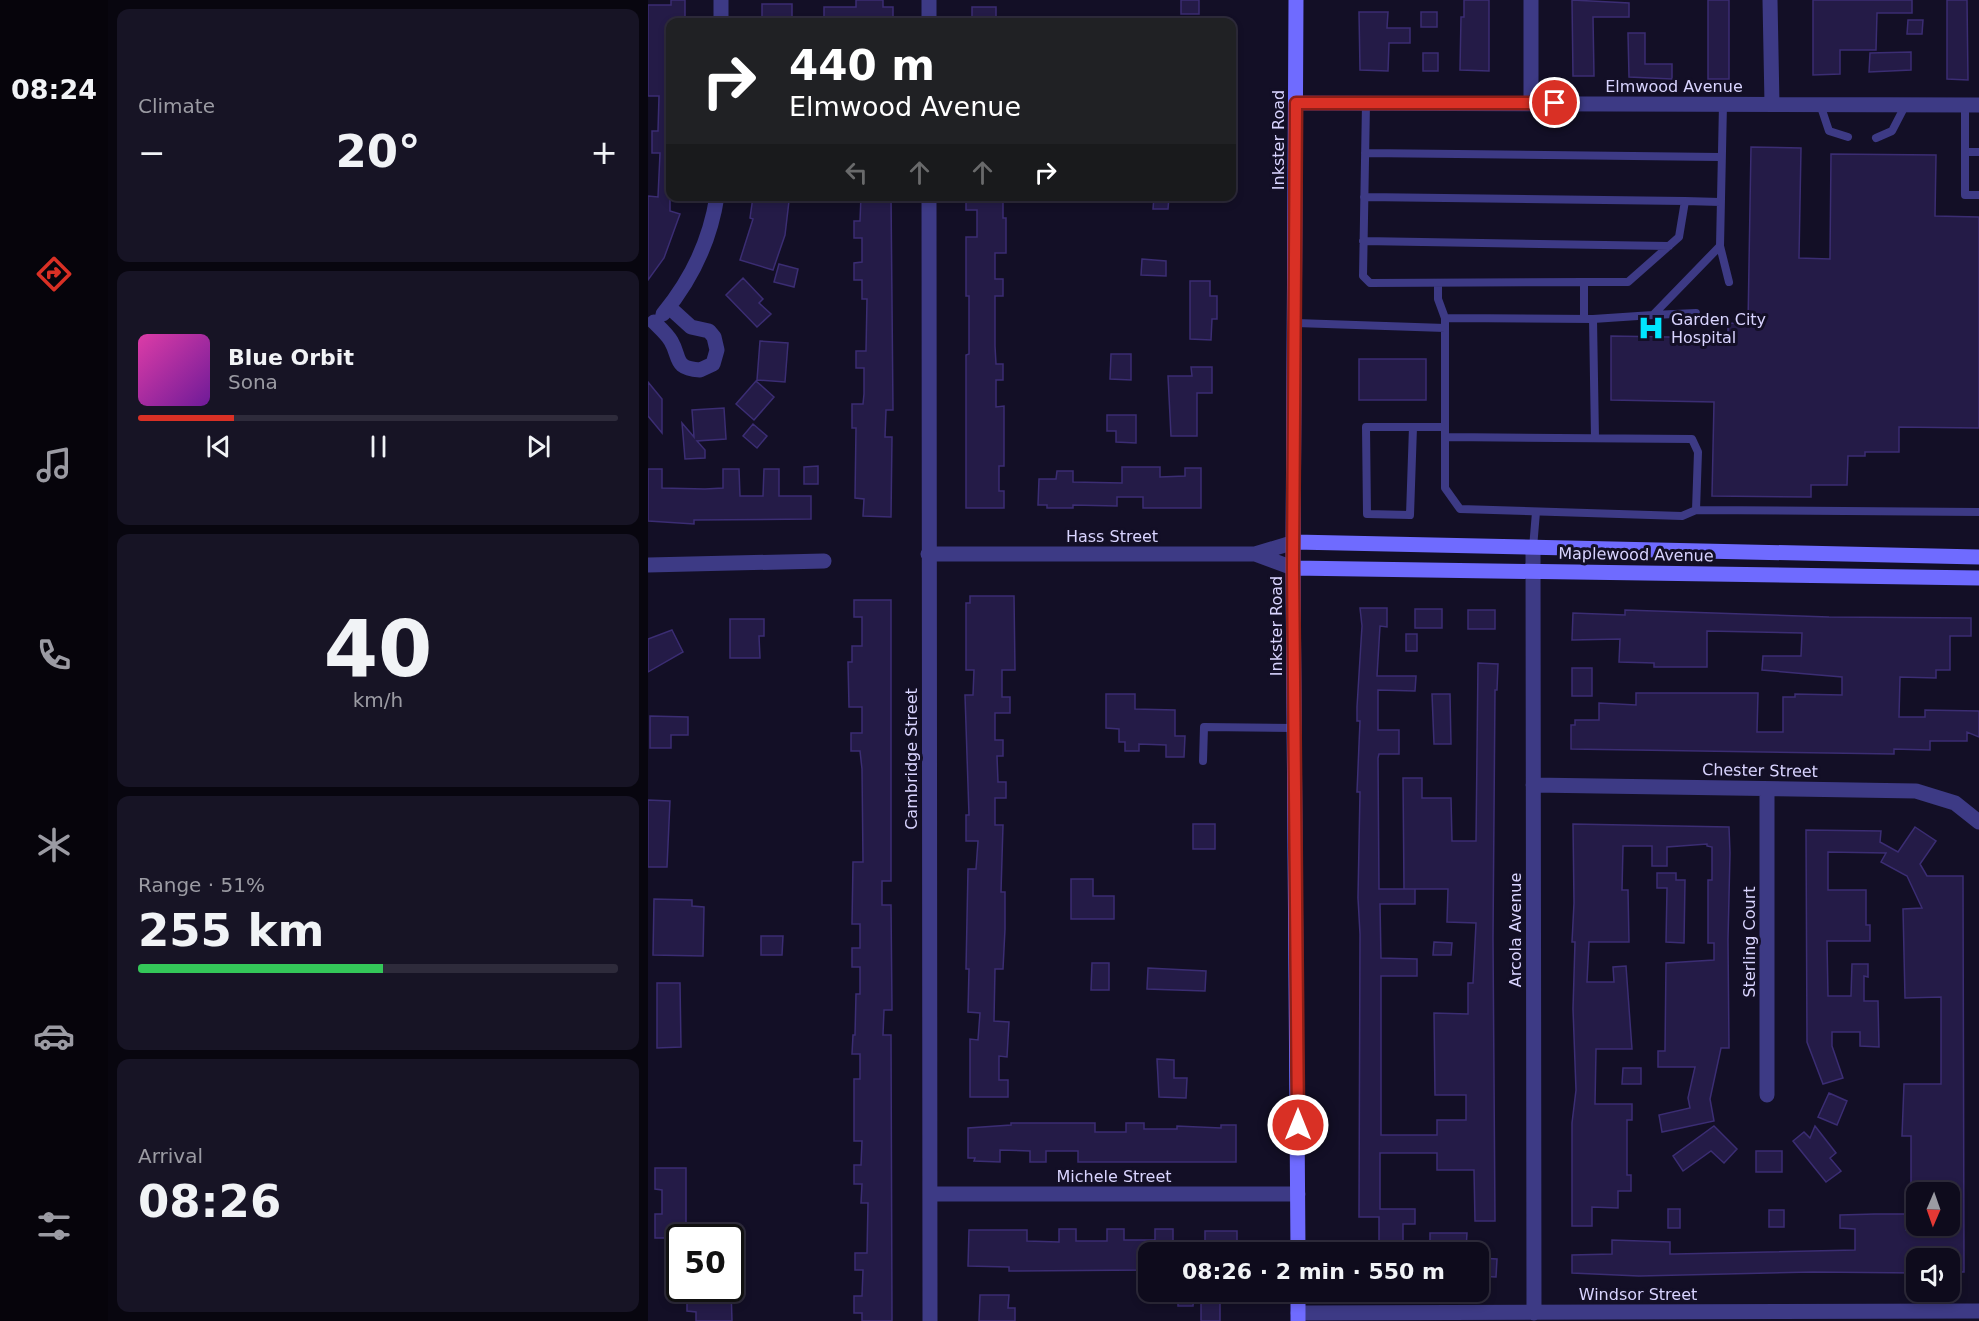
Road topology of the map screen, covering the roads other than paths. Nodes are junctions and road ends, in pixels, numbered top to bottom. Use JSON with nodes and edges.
{"nodes":[{"id":1,"x":721,"y":0,"type":"edge"},
{"id":2,"x":929,"y":0,"type":"edge"},
{"id":3,"x":1296,"y":0,"type":"edge"},
{"id":4,"x":1531,"y":0,"type":"edge"},
{"id":5,"x":1770,"y":0,"type":"edge"},
{"id":6,"x":721,"y":18,"type":"edge"},
{"id":7,"x":929,"y":18,"type":"edge"},
{"id":8,"x":1296,"y":103,"type":"junction"},
{"id":9,"x":1531,"y":103,"type":"junction"},
{"id":10,"x":1366,"y":104,"type":"junction"},
{"id":11,"x":1723,"y":104,"type":"junction"},
{"id":12,"x":1772,"y":104,"type":"junction"},
{"id":13,"x":1820,"y":104,"type":"junction"},
{"id":14,"x":1906,"y":104,"type":"junction"},
{"id":15,"x":1972,"y":105,"type":"edge"},
{"id":16,"x":1848,"y":137,"type":"dead end"},
{"id":17,"x":1876,"y":138,"type":"dead end"},
{"id":18,"x":1965,"y":152,"type":"junction"},
{"id":19,"x":1979,"y":152,"type":"edge"},
{"id":20,"x":1365,"y":153,"type":"junction"},
{"id":21,"x":1720,"y":157,"type":"junction"},
{"id":22,"x":1979,"y":195,"type":"edge"},
{"id":23,"x":1364,"y":197,"type":"junction"},
{"id":24,"x":716,"y":201,"type":"edge"},
{"id":25,"x":929,"y":201,"type":"edge"},
{"id":26,"x":1685,"y":201,"type":"junction"},
{"id":27,"x":1720,"y":202,"type":"junction"},
{"id":28,"x":1363,"y":241,"type":"junction"},
{"id":29,"x":1669,"y":246,"type":"junction"},
{"id":30,"x":1720,"y":246,"type":"junction"},
{"id":31,"x":1584,"y":282,"type":"junction"},
{"id":32,"x":1729,"y":282,"type":"dead end"},
{"id":33,"x":1438,"y":284,"type":"junction"},
{"id":34,"x":669,"y":307,"type":"junction"},
{"id":35,"x":1696,"y":313,"type":"dead end"},
{"id":36,"x":1653,"y":315,"type":"junction"},
{"id":37,"x":1445,"y":318,"type":"junction"},
{"id":38,"x":1589,"y":319,"type":"junction"},
{"id":39,"x":1296,"y":322,"type":"junction"},
{"id":40,"x":651,"y":324,"type":"edge"},
{"id":41,"x":1445,"y":328,"type":"junction"},
{"id":42,"x":1413,"y":427,"type":"junction"},
{"id":43,"x":1445,"y":427,"type":"junction"},
{"id":44,"x":1445,"y":437,"type":"junction"},
{"id":45,"x":1595,"y":438,"type":"junction"},
{"id":46,"x":1696,"y":510,"type":"junction"},
{"id":47,"x":1536,"y":512,"type":"junction"},
{"id":48,"x":1979,"y":512,"type":"edge"},
{"id":49,"x":1294,"y":542,"type":"junction"},
{"id":50,"x":1533,"y":548,"type":"junction"},
{"id":51,"x":928,"y":554,"type":"junction"},
{"id":52,"x":1255,"y":554,"type":"junction"},
{"id":53,"x":1772,"y":554,"type":"junction"},
{"id":54,"x":1979,"y":557,"type":"edge"},
{"id":55,"x":824,"y":561,"type":"dead end"},
{"id":56,"x":648,"y":564,"type":"edge"},
{"id":57,"x":1293,"y":568,"type":"junction"},
{"id":58,"x":1533,"y":571,"type":"junction"},
{"id":59,"x":1772,"y":574,"type":"junction"},
{"id":60,"x":1979,"y":578,"type":"edge"},
{"id":61,"x":1295,"y":728,"type":"junction"},
{"id":62,"x":1203,"y":760,"type":"dead end"},
{"id":63,"x":1533,"y":785,"type":"junction"},
{"id":64,"x":1767,"y":789,"type":"junction"},
{"id":65,"x":1979,"y":821,"type":"edge"},
{"id":66,"x":1767,"y":1095,"type":"dead end"},
{"id":67,"x":930,"y":1194,"type":"junction"},
{"id":68,"x":1298,"y":1194,"type":"junction"},
{"id":69,"x":1298,"y":1242,"type":"edge"},
{"id":70,"x":1979,"y":1311,"type":"edge"},
{"id":71,"x":1534,"y":1312,"type":"junction"},
{"id":72,"x":1298,"y":1317,"type":"edge"},
{"id":73,"x":930,"y":1321,"type":"edge"}],
"edges":[{"from":1,"to":6,"type":"street"},
{"from":2,"to":7,"type":"street"},
{"from":3,"to":8,"type":"street","name":"Inkster Road"},
{"from":4,"to":9,"type":"street"},
{"from":5,"to":12,"type":"street"},
{"from":8,"to":10,"type":"street","name":"Elmwood Avenue"},
{"from":8,"to":39,"type":"street","name":"Inkster Road"},
{"from":9,"to":10,"type":"street","name":"Elmwood Avenue"},
{"from":9,"to":11,"type":"street","name":"Elmwood Avenue"},
{"from":10,"to":20,"type":"lane"},
{"from":11,"to":12,"type":"street","name":"Elmwood Avenue"},
{"from":11,"to":21,"type":"lane"},
{"from":12,"to":13,"type":"street","name":"Elmwood Avenue"},
{"from":13,"to":14,"type":"street","name":"Elmwood Avenue"},
{"from":13,"to":16,"type":"lane"},
{"from":14,"to":15,"type":"street","name":"Elmwood Avenue"},
{"from":14,"to":17,"type":"lane"},
{"from":15,"to":18,"type":"lane"},
{"from":18,"to":19,"type":"lane"},
{"from":18,"to":22,"type":"lane"},
{"from":20,"to":21,"type":"lane"},
{"from":20,"to":23,"type":"lane"},
{"from":21,"to":27,"type":"lane"},
{"from":23,"to":26,"type":"lane"},
{"from":23,"to":28,"type":"lane"},
{"from":24,"to":34,"type":"street"},
{"from":25,"to":51,"type":"street","name":"Cambridge Street"},
{"from":26,"to":27,"type":"lane"},
{"from":26,"to":29,"type":"lane"},
{"from":27,"to":30,"type":"lane"},
{"from":28,"to":29,"type":"lane"},
{"from":28,"to":33,"type":"lane"},
{"from":29,"to":31,"type":"lane"},
{"from":30,"to":32,"type":"lane"},
{"from":30,"to":36,"type":"lane"},
{"from":31,"to":33,"type":"lane"},
{"from":31,"to":38,"type":"lane"},
{"from":33,"to":37,"type":"lane"},
{"from":34,"to":40,"type":"street"},
{"from":34,"to":40,"type":"street"},
{"from":35,"to":36,"type":"lane"},
{"from":36,"to":38,"type":"lane"},
{"from":37,"to":38,"type":"lane"},
{"from":37,"to":41,"type":"lane"},
{"from":38,"to":45,"type":"lane"},
{"from":39,"to":41,"type":"lane"},
{"from":39,"to":49,"type":"street","name":"Inkster Road"},
{"from":41,"to":43,"type":"lane"},
{"from":42,"to":42,"type":"lane"},
{"from":42,"to":43,"type":"lane"},
{"from":43,"to":44,"type":"lane"},
{"from":44,"to":45,"type":"lane"},
{"from":44,"to":47,"type":"lane"},
{"from":45,"to":46,"type":"lane"},
{"from":46,"to":47,"type":"lane"},
{"from":46,"to":48,"type":"lane"},
{"from":47,"to":50,"type":"lane"},
{"from":49,"to":50,"type":"street","name":"Maplewood Avenue"},
{"from":49,"to":52,"type":"street"},
{"from":49,"to":57,"type":"street","name":"Inkster Road"},
{"from":50,"to":53,"type":"street","name":"Maplewood Avenue"},
{"from":50,"to":58,"type":"street","name":"Arcola Avenue"},
{"from":51,"to":52,"type":"street","name":"Hass Street"},
{"from":51,"to":67,"type":"street","name":"Cambridge Street"},
{"from":52,"to":57,"type":"street","name":"Hass Street"},
{"from":53,"to":54,"type":"street","name":"Maplewood Avenue"},
{"from":53,"to":59,"type":"street"},
{"from":55,"to":56,"type":"street"},
{"from":57,"to":58,"type":"street","name":"Maplewood Avenue"},
{"from":57,"to":61,"type":"street","name":"Inkster Road"},
{"from":58,"to":59,"type":"street","name":"Maplewood Avenue"},
{"from":58,"to":63,"type":"street","name":"Arcola Avenue"},
{"from":59,"to":60,"type":"street","name":"Maplewood Avenue"},
{"from":61,"to":62,"type":"lane"},
{"from":61,"to":68,"type":"street","name":"Inkster Road"},
{"from":63,"to":64,"type":"street","name":"Chester Street"},
{"from":63,"to":71,"type":"street","name":"Arcola Avenue"},
{"from":64,"to":65,"type":"street","name":"Chester Street"},
{"from":64,"to":66,"type":"street","name":"Sterling Court"},
{"from":67,"to":68,"type":"street","name":"Michele Street"},
{"from":67,"to":73,"type":"street","name":"Cambridge Street"},
{"from":68,"to":69,"type":"street","name":"Inkster Road"},
{"from":70,"to":71,"type":"street","name":"Windsor Street"},
{"from":71,"to":72,"type":"street","name":"Windsor Street"}]}
